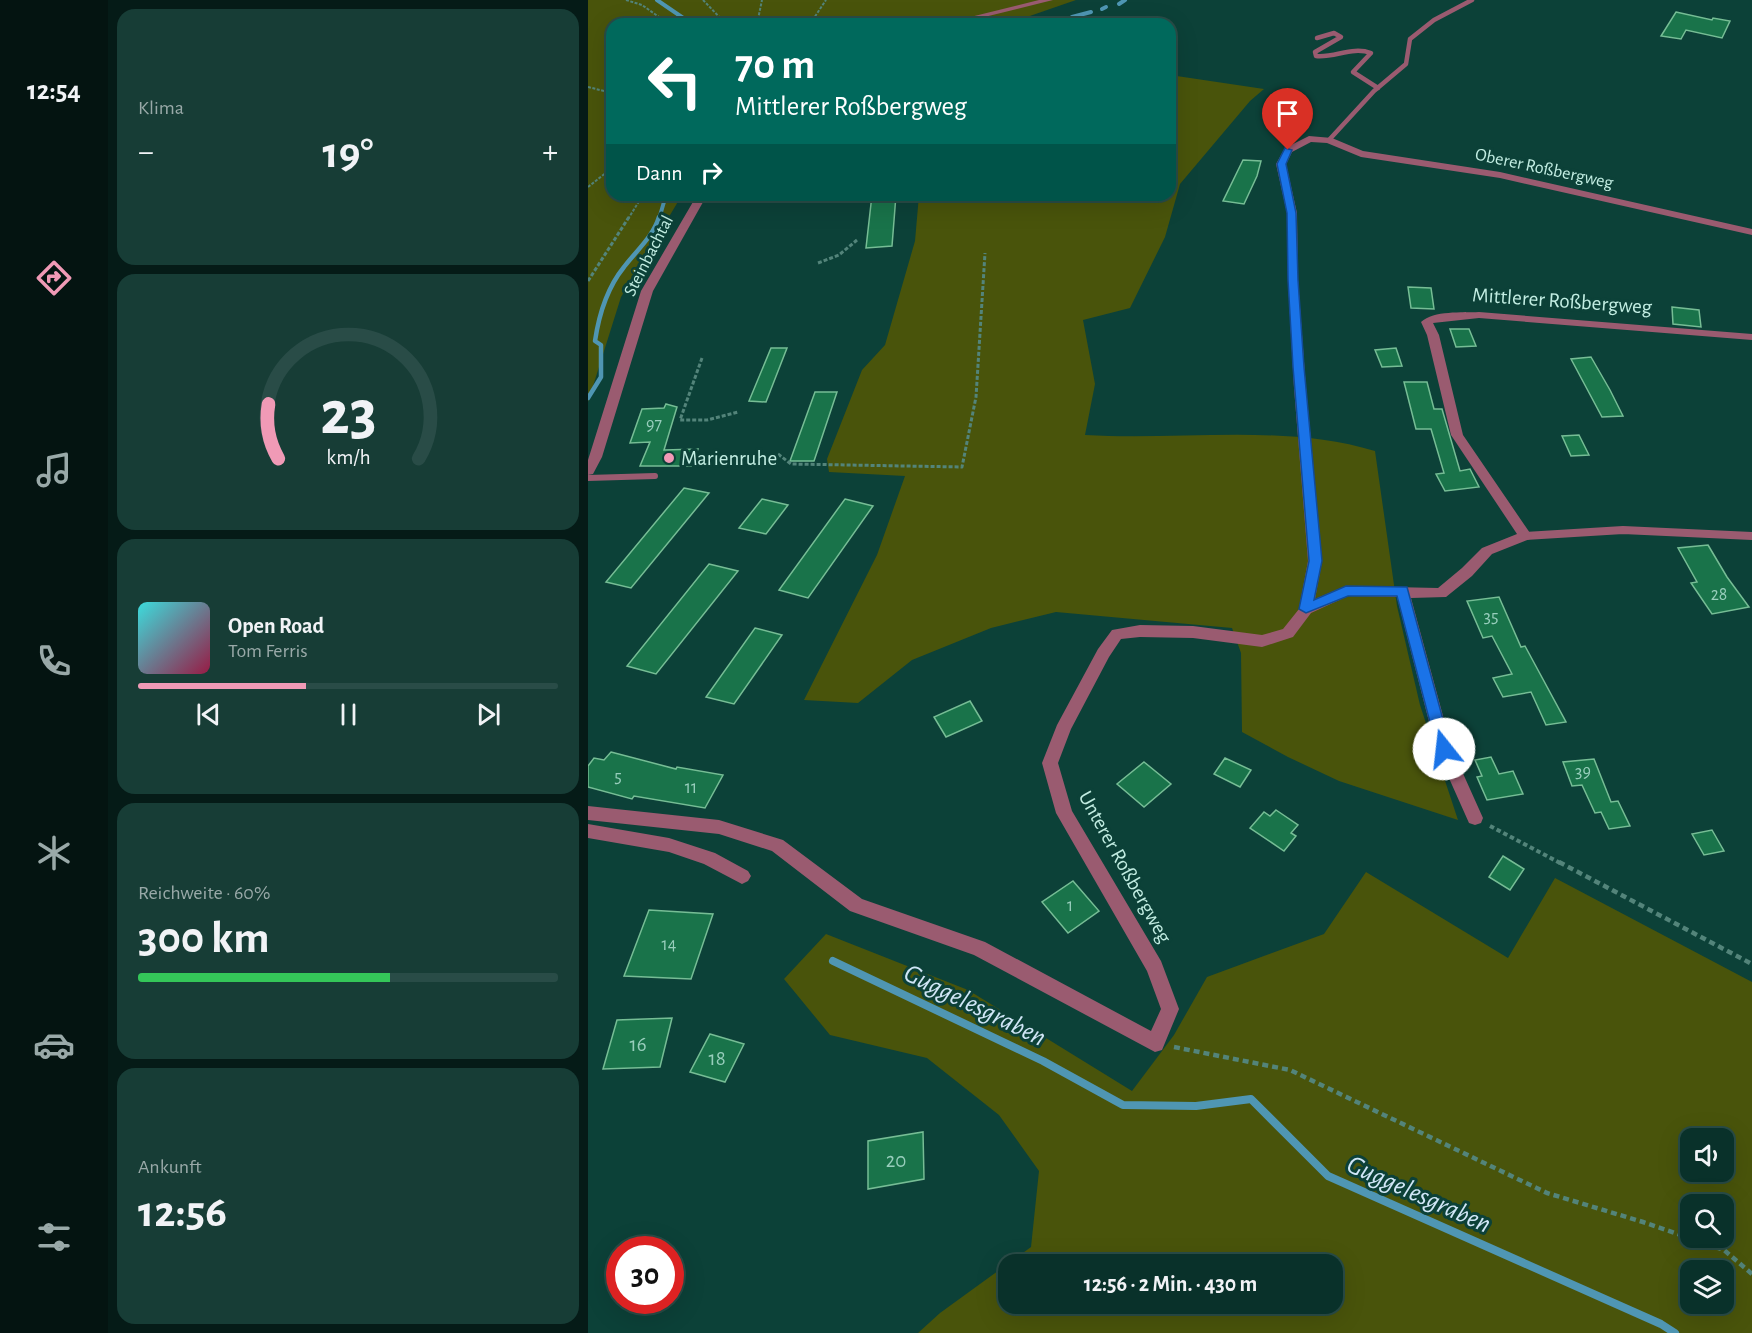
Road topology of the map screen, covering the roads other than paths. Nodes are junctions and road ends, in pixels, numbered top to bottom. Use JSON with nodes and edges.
{"nodes":[{"id":1,"x":1048,"y":0,"type":"edge"},
{"id":2,"x":1472,"y":0,"type":"edge"},
{"id":3,"x":972,"y":18,"type":"edge"},
{"id":4,"x":1317,"y":38,"type":"dead end"},
{"id":5,"x":1378,"y":88,"type":"junction"},
{"id":6,"x":1329,"y":140,"type":"junction"},
{"id":7,"x":699,"y":201,"type":"edge"},
{"id":8,"x":1752,"y":232,"type":"edge"},
{"id":9,"x":1752,"y":337,"type":"edge"},
{"id":10,"x":588,"y":471,"type":"edge"},
{"id":11,"x":655,"y":476,"type":"dead end"},
{"id":12,"x":588,"y":478,"type":"edge"},
{"id":13,"x":1525,"y":536,"type":"junction"},
{"id":14,"x":1752,"y":536,"type":"edge"},
{"id":15,"x":1402,"y":591,"type":"junction"},
{"id":16,"x":1306,"y":609,"type":"junction"},
{"id":17,"x":588,"y":813,"type":"edge"},
{"id":18,"x":1475,"y":818,"type":"road end"},
{"id":19,"x":588,"y":831,"type":"edge"},
{"id":20,"x":742,"y":876,"type":"dead end"}],
"edges":[{"from":1,"to":3,"type":"street"},
{"from":2,"to":5,"type":"lane"},
{"from":4,"to":5,"type":"lane"},
{"from":5,"to":6,"type":"lane"},
{"from":6,"to":8,"type":"street","name":"Oberer Roßbergweg"},
{"from":6,"to":16,"type":"street"},
{"from":7,"to":10,"type":"street","name":"Steinbachtal"},
{"from":9,"to":13,"type":"street","name":"Mittlerer Roßbergweg"},
{"from":11,"to":12,"type":"lane"},
{"from":13,"to":14,"type":"lane"},
{"from":13,"to":15,"type":"street"},
{"from":15,"to":16,"type":"street"},
{"from":15,"to":18,"type":"street"},
{"from":16,"to":17,"type":"street","name":"Unterer Roßbergweg"},
{"from":19,"to":20,"type":"street"}]}
